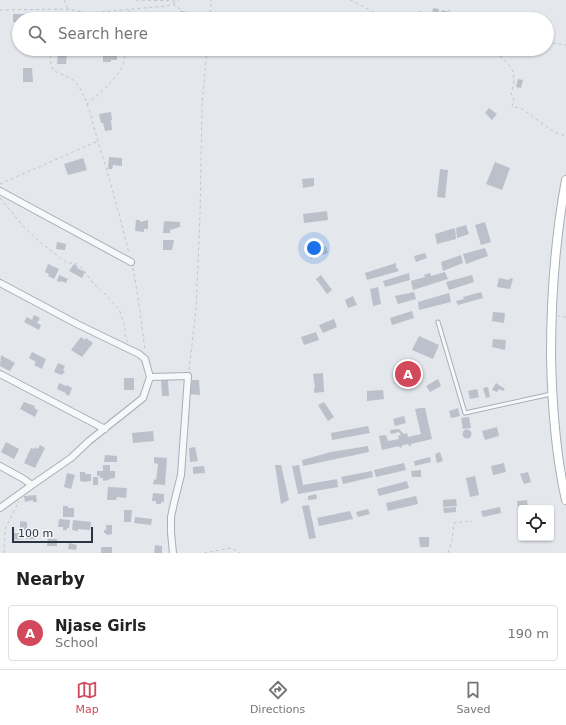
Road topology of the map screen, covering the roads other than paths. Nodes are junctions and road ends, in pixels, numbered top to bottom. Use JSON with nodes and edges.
{"nodes":[{"id":1,"x":566,"y":180,"type":"edge"},
{"id":2,"x":0,"y":191,"type":"edge"},
{"id":3,"x":131,"y":262,"type":"road end"},
{"id":4,"x":0,"y":283,"type":"edge"},
{"id":5,"x":438,"y":322,"type":"dead end"},
{"id":6,"x":0,"y":374,"type":"edge"},
{"id":7,"x":150,"y":377,"type":"junction"},
{"id":8,"x":551,"y":394,"type":"junction"},
{"id":9,"x":105,"y":429,"type":"junction"},
{"id":10,"x":0,"y":466,"type":"edge"},
{"id":11,"x":32,"y":485,"type":"junction"},
{"id":12,"x":566,"y":500,"type":"edge"},
{"id":13,"x":0,"y":508,"type":"edge"},
{"id":14,"x":173,"y":553,"type":"edge"}],
"edges":[{"from":1,"to":8,"type":"main road"},
{"from":2,"to":3,"type":"street"},
{"from":4,"to":7,"type":"street"},
{"from":5,"to":8,"type":"lane"},
{"from":6,"to":9,"type":"street"},
{"from":7,"to":9,"type":"street"},
{"from":7,"to":14,"type":"street"},
{"from":8,"to":12,"type":"main road"},
{"from":9,"to":11,"type":"street"},
{"from":10,"to":11,"type":"street"},
{"from":11,"to":13,"type":"street"}]}
